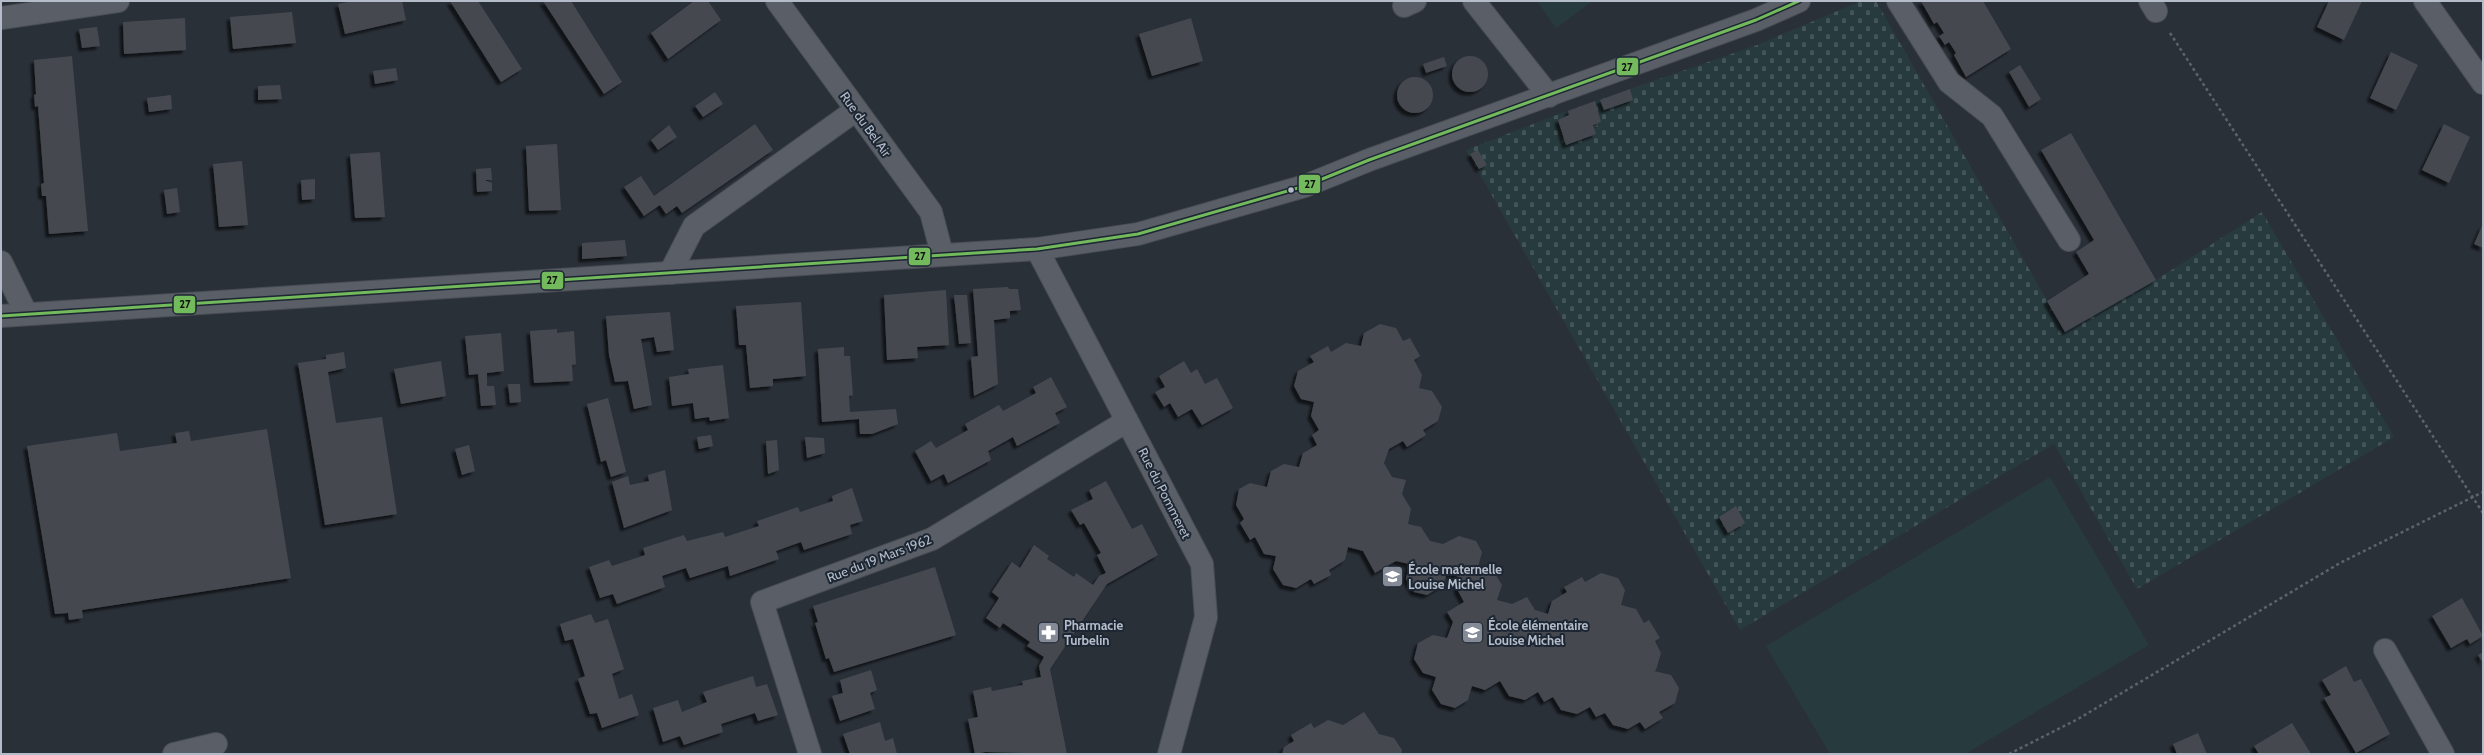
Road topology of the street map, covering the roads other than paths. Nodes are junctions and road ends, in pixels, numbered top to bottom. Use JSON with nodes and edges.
{"nodes":[{"id":1,"x":118,"y":1,"type":"edge"},
{"id":2,"x":777,"y":1,"type":"edge"},
{"id":3,"x":1474,"y":1,"type":"edge"},
{"id":4,"x":1799,"y":1,"type":"edge"},
{"id":5,"x":1898,"y":1,"type":"edge"},
{"id":6,"x":2425,"y":1,"type":"edge"},
{"id":7,"x":1,"y":18,"type":"edge"},
{"id":8,"x":2483,"y":83,"type":"edge"},
{"id":9,"x":1549,"y":96,"type":"junction"},
{"id":10,"x":856,"y":110,"type":"junction"},
{"id":11,"x":2069,"y":240,"type":"dead end"},
{"id":12,"x":1037,"y":249,"type":"junction"},
{"id":13,"x":942,"y":254,"type":"junction"},
{"id":14,"x":1,"y":262,"type":"edge"},
{"id":15,"x":670,"y":273,"type":"junction"},
{"id":16,"x":26,"y":313,"type":"junction"},
{"id":17,"x":1,"y":316,"type":"edge"},
{"id":18,"x":1127,"y":420,"type":"junction"},
{"id":19,"x":2385,"y":650,"type":"dead end"},
{"id":20,"x":216,"y":744,"type":"dead end"},
{"id":21,"x":174,"y":754,"type":"edge"},
{"id":22,"x":810,"y":754,"type":"edge"},
{"id":23,"x":1169,"y":754,"type":"edge"},
{"id":24,"x":2442,"y":754,"type":"edge"}],
"edges":[{"from":1,"to":7,"type":"street"},
{"from":2,"to":10,"type":"street","name":"Rue du Bel Air"},
{"from":3,"to":9,"type":"street"},
{"from":4,"to":9,"type":"street"},
{"from":5,"to":11,"type":"street"},
{"from":6,"to":8,"type":"street"},
{"from":9,"to":12,"type":"street"},
{"from":10,"to":13,"type":"street","name":"Rue du Bel Air"},
{"from":10,"to":15,"type":"street"},
{"from":12,"to":13,"type":"street"},
{"from":12,"to":18,"type":"street","name":"Rue du Pommeret"},
{"from":13,"to":15,"type":"street"},
{"from":14,"to":16,"type":"street"},
{"from":15,"to":16,"type":"street"},
{"from":16,"to":17,"type":"street"},
{"from":18,"to":22,"type":"street","name":"Rue du 19 Mars 1962"},
{"from":18,"to":23,"type":"street","name":"Rue du Pommeret"},
{"from":19,"to":24,"type":"street"},
{"from":20,"to":21,"type":"street"}]}
